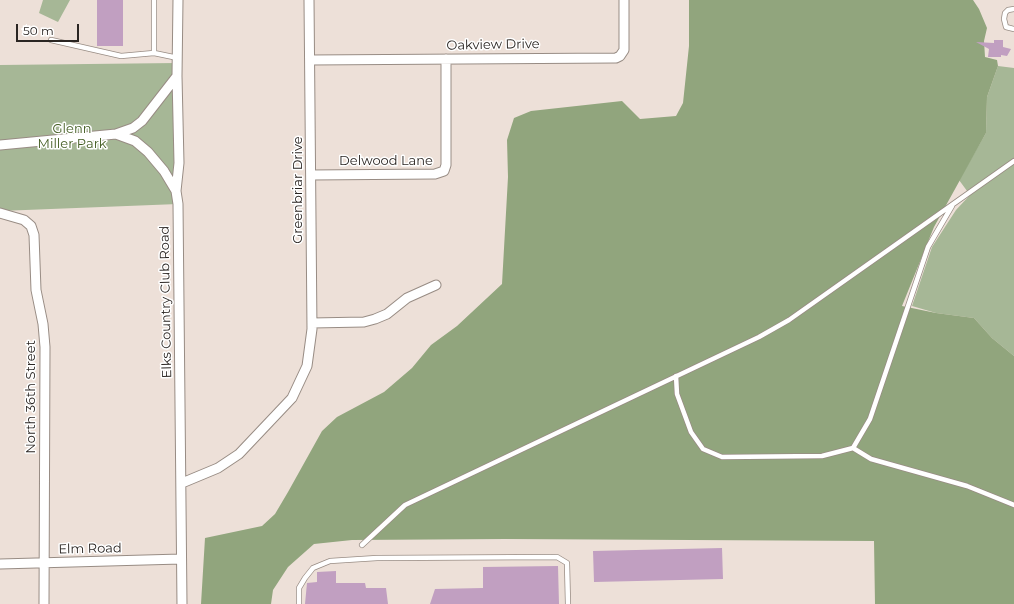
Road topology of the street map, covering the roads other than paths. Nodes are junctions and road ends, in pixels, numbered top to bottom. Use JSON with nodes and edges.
{"nodes":[{"id":1,"x":154,"y":0,"type":"edge"},
{"id":2,"x":178,"y":0,"type":"edge"},
{"id":3,"x":309,"y":0,"type":"edge"},
{"id":4,"x":624,"y":0,"type":"edge"},
{"id":5,"x":1014,"y":9,"type":"edge"},
{"id":6,"x":1014,"y":30,"type":"edge"},
{"id":7,"x":52,"y":40,"type":"dead end"},
{"id":8,"x":154,"y":54,"type":"junction"},
{"id":9,"x":178,"y":58,"type":"junction"},
{"id":10,"x":446,"y":59,"type":"junction"},
{"id":11,"x":310,"y":60,"type":"junction"},
{"id":12,"x":177,"y":76,"type":"junction"},
{"id":13,"x":116,"y":134,"type":"junction"},
{"id":14,"x":0,"y":145,"type":"edge"},
{"id":15,"x":1014,"y":161,"type":"edge"},
{"id":16,"x":311,"y":175,"type":"junction"},
{"id":17,"x":176,"y":191,"type":"junction"},
{"id":18,"x":953,"y":204,"type":"junction"},
{"id":19,"x":0,"y":213,"type":"edge"},
{"id":20,"x":436,"y":285,"type":"dead end"},
{"id":21,"x":312,"y":323,"type":"junction"},
{"id":22,"x":676,"y":376,"type":"junction"},
{"id":23,"x":853,"y":448,"type":"junction"},
{"id":24,"x":182,"y":483,"type":"junction"},
{"id":25,"x":1014,"y":505,"type":"edge"},
{"id":26,"x":362,"y":545,"type":"dead end"},
{"id":27,"x":181,"y":559,"type":"junction"},
{"id":28,"x":43,"y":563,"type":"junction"},
{"id":29,"x":0,"y":564,"type":"edge"},
{"id":30,"x":44,"y":604,"type":"edge"},
{"id":31,"x":182,"y":604,"type":"edge"},
{"id":32,"x":300,"y":604,"type":"edge"},
{"id":33,"x":568,"y":604,"type":"edge"}],
"edges":[{"from":1,"to":8,"type":"lane"},
{"from":2,"to":9,"type":"street","name":"Elks Country Club Road"},
{"from":3,"to":11,"type":"street","name":"Greenbriar Drive"},
{"from":4,"to":10,"type":"street","name":"Oakview Drive"},
{"from":5,"to":6,"type":"lane"},
{"from":7,"to":8,"type":"lane"},
{"from":8,"to":9,"type":"lane"},
{"from":9,"to":12,"type":"street","name":"Elks Country Club Road"},
{"from":10,"to":11,"type":"street","name":"Oakview Drive"},
{"from":10,"to":16,"type":"street","name":"Delwood Lane"},
{"from":11,"to":16,"type":"street","name":"Greenbriar Drive"},
{"from":12,"to":13,"type":"street"},
{"from":12,"to":17,"type":"street","name":"Elks Country Club Road"},
{"from":13,"to":14,"type":"street"},
{"from":13,"to":17,"type":"street"},
{"from":15,"to":18,"type":"lane"},
{"from":16,"to":21,"type":"street","name":"Greenbriar Drive"},
{"from":17,"to":24,"type":"street","name":"Elks Country Club Road"},
{"from":18,"to":22,"type":"lane"},
{"from":18,"to":23,"type":"lane"},
{"from":19,"to":28,"type":"street","name":"North 36th Street"},
{"from":20,"to":21,"type":"street"},
{"from":21,"to":24,"type":"street","name":"Greenbriar Drive"},
{"from":22,"to":23,"type":"lane"},
{"from":22,"to":26,"type":"lane"},
{"from":23,"to":25,"type":"lane"},
{"from":24,"to":27,"type":"street","name":"Elks Country Club Road"},
{"from":27,"to":28,"type":"street","name":"Elm Road"},
{"from":27,"to":31,"type":"street","name":"Elks Country Club Road"},
{"from":28,"to":29,"type":"street","name":"Elm Road"},
{"from":28,"to":30,"type":"street","name":"North 36th Street"},
{"from":32,"to":33,"type":"lane"}]}
